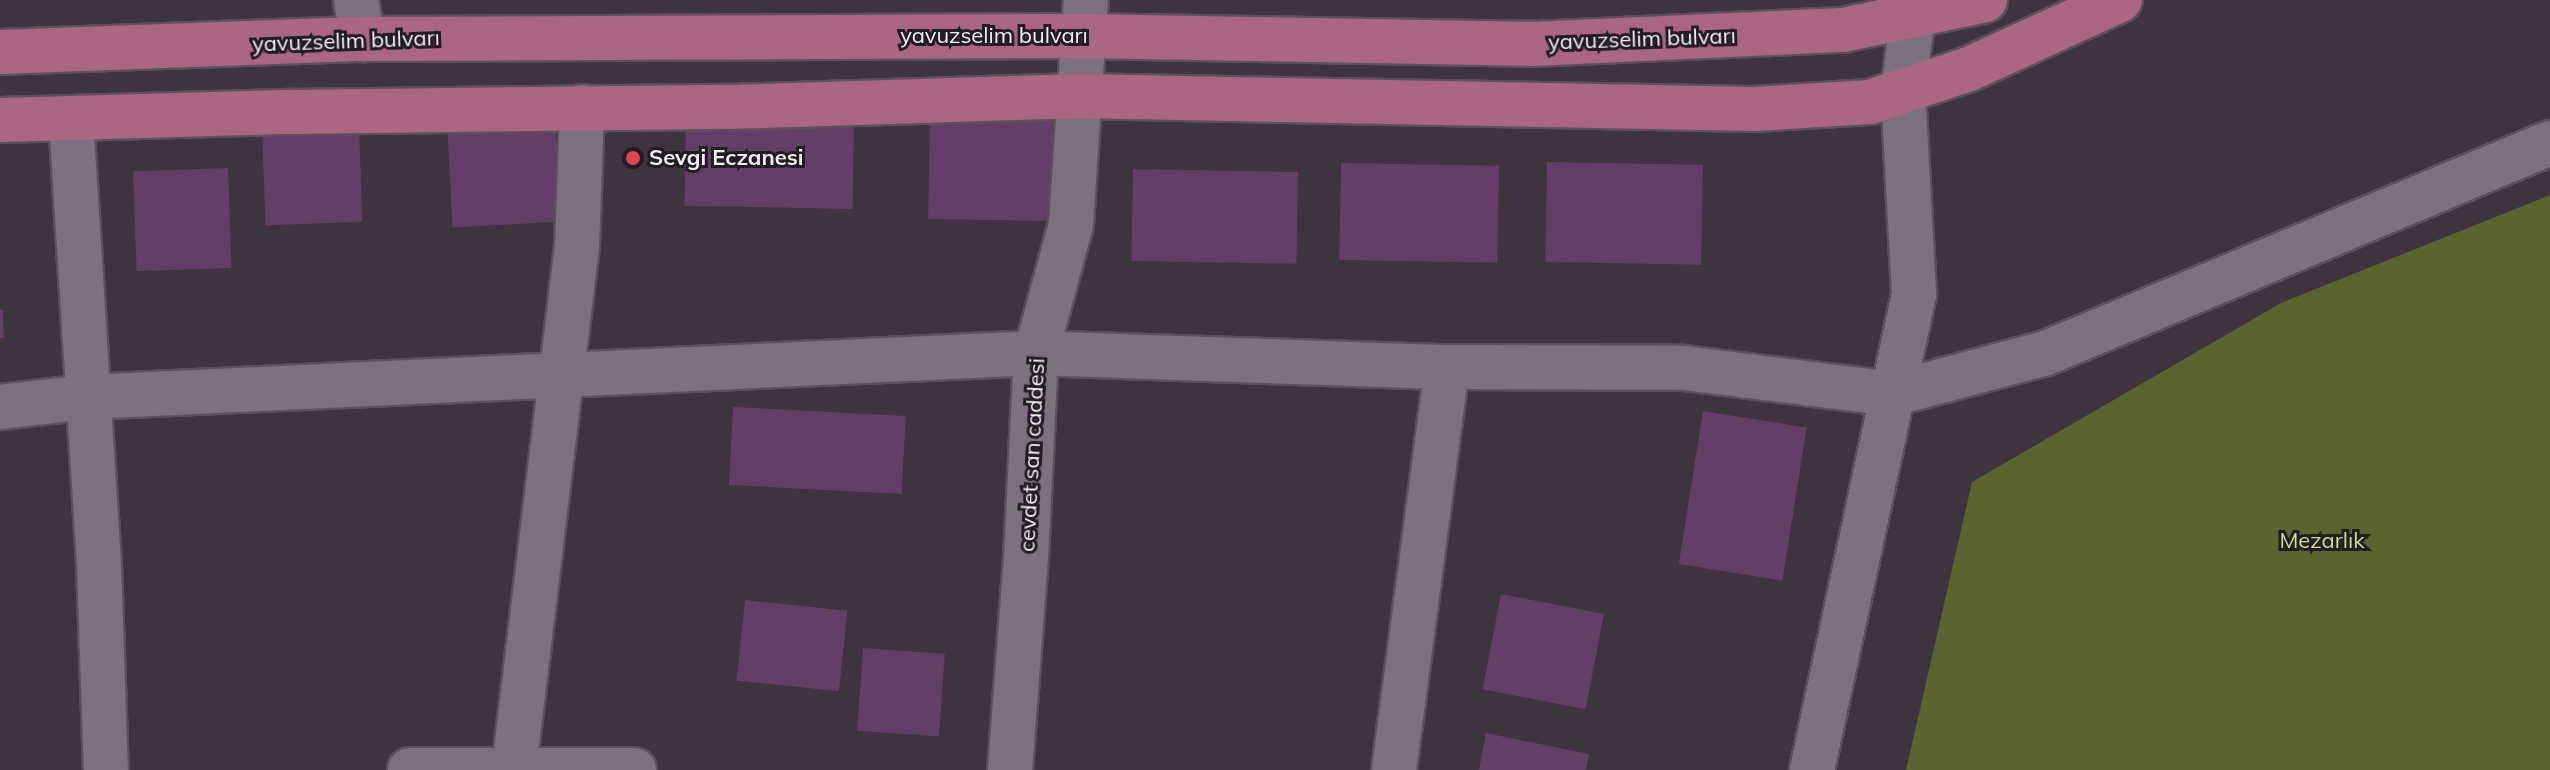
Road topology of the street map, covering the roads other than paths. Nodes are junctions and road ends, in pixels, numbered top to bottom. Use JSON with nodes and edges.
{"nodes":[{"id":1,"x":1985,"y":0,"type":"edge"},
{"id":2,"x":2120,"y":0,"type":"edge"},
{"id":3,"x":1914,"y":8,"type":"edge"},
{"id":4,"x":1085,"y":18,"type":"edge"},
{"id":5,"x":360,"y":19,"type":"edge"},
{"id":6,"x":0,"y":52,"type":"edge"},
{"id":7,"x":1903,"y":91,"type":"junction"},
{"id":8,"x":1079,"y":96,"type":"junction"},
{"id":9,"x":582,"y":107,"type":"junction"},
{"id":10,"x":71,"y":119,"type":"junction"},
{"id":11,"x":0,"y":120,"type":"edge"},
{"id":12,"x":2550,"y":143,"type":"edge"},
{"id":13,"x":1036,"y":353,"type":"junction"},
{"id":14,"x":1447,"y":367,"type":"junction"},
{"id":15,"x":561,"y":375,"type":"junction"},
{"id":16,"x":1892,"y":394,"type":"junction"},
{"id":17,"x":87,"y":397,"type":"junction"},
{"id":18,"x":0,"y":407,"type":"edge"},
{"id":19,"x":514,"y":768,"type":"junction"},
{"id":20,"x":106,"y":770,"type":"edge"},
{"id":21,"x":410,"y":770,"type":"edge"},
{"id":22,"x":634,"y":770,"type":"edge"},
{"id":23,"x":1010,"y":770,"type":"edge"},
{"id":24,"x":1394,"y":770,"type":"edge"},
{"id":25,"x":1812,"y":770,"type":"edge"}],
"edges":[{"from":1,"to":3,"type":"main road","name":"yavuzselim bulvarı"},
{"from":2,"to":7,"type":"main road"},
{"from":3,"to":4,"type":"main road","name":"yavuzselim bulvarı"},
{"from":3,"to":7,"type":"street"},
{"from":4,"to":5,"type":"main road","name":"yavuzselim bulvarı"},
{"from":4,"to":8,"type":"street","name":"cevdet san caddesi"},
{"from":5,"to":6,"type":"main road","name":"yavuzselim bulvarı"},
{"from":7,"to":8,"type":"main road"},
{"from":7,"to":16,"type":"street"},
{"from":8,"to":9,"type":"main road"},
{"from":8,"to":13,"type":"street","name":"cevdet san caddesi"},
{"from":9,"to":10,"type":"main road"},
{"from":9,"to":15,"type":"street"},
{"from":10,"to":11,"type":"main road"},
{"from":10,"to":17,"type":"street"},
{"from":12,"to":16,"type":"street"},
{"from":13,"to":14,"type":"street"},
{"from":13,"to":15,"type":"street"},
{"from":13,"to":23,"type":"street","name":"cevdet san caddesi"},
{"from":14,"to":16,"type":"street"},
{"from":14,"to":24,"type":"street"},
{"from":15,"to":17,"type":"street"},
{"from":15,"to":19,"type":"street"},
{"from":16,"to":25,"type":"street"},
{"from":17,"to":18,"type":"street"},
{"from":17,"to":20,"type":"street"},
{"from":19,"to":21,"type":"street"},
{"from":19,"to":22,"type":"street"}]}
